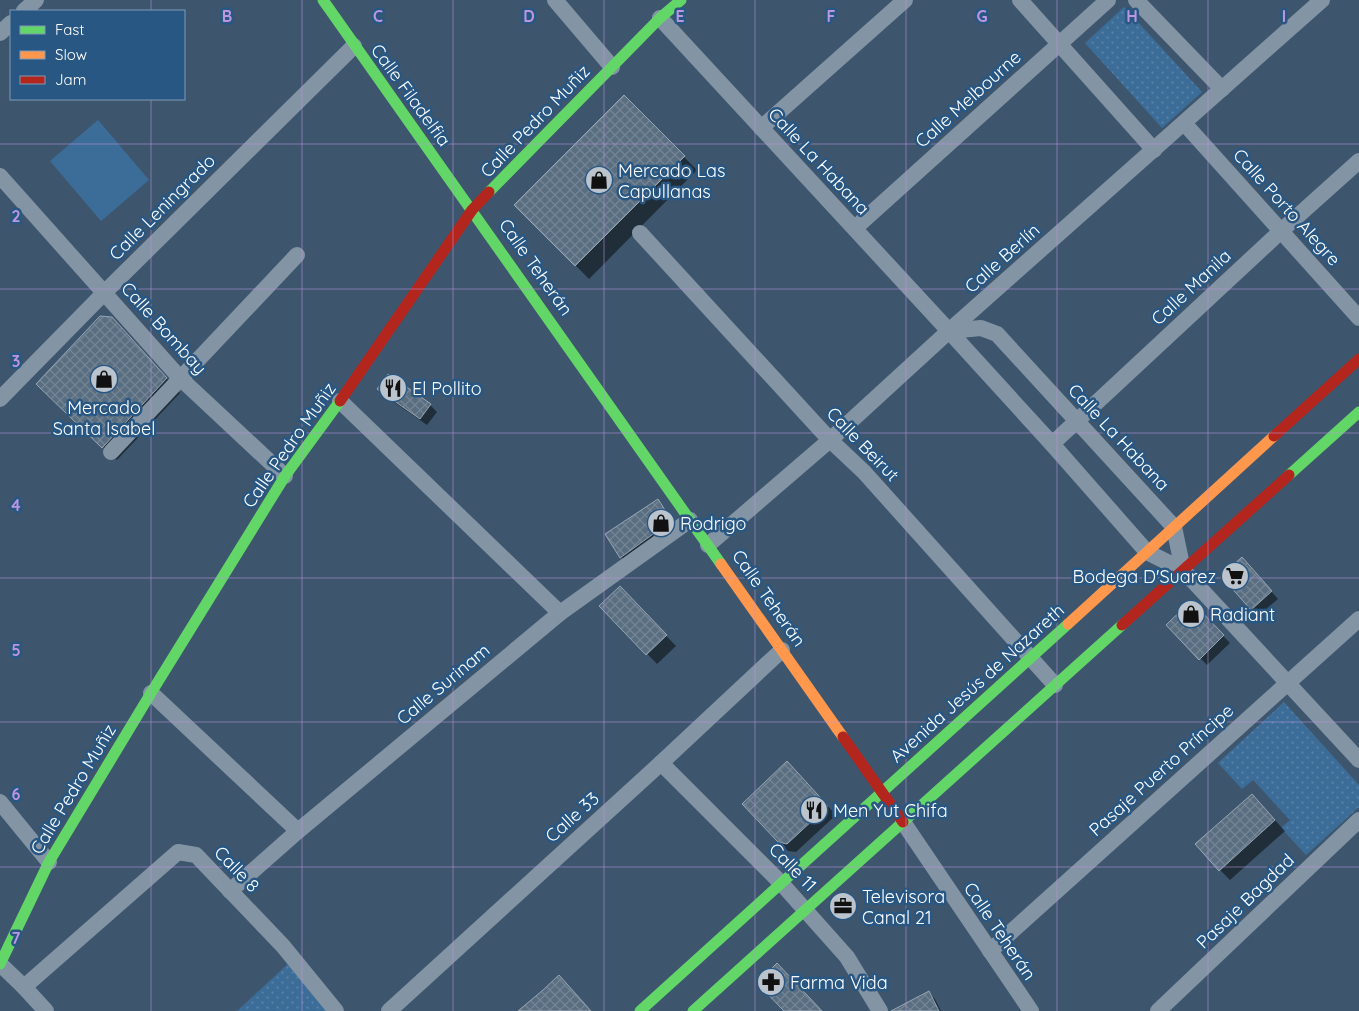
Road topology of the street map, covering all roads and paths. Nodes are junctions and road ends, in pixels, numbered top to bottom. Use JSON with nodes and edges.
{"nodes":[{"id":1,"x":36,"y":0,"type":"edge"},
{"id":2,"x":323,"y":0,"type":"edge"},
{"id":3,"x":556,"y":0,"type":"edge"},
{"id":4,"x":680,"y":0,"type":"edge"},
{"id":5,"x":905,"y":0,"type":"edge"},
{"id":6,"x":1020,"y":0,"type":"edge"},
{"id":7,"x":1108,"y":0,"type":"edge"},
{"id":8,"x":1136,"y":0,"type":"edge"},
{"id":9,"x":1322,"y":0,"type":"edge"},
{"id":10,"x":25,"y":10,"type":"edge"},
{"id":11,"x":660,"y":18,"type":"junction"},
{"id":12,"x":10,"y":24,"type":"edge"},
{"id":13,"x":0,"y":33,"type":"edge"},
{"id":14,"x":1059,"y":44,"type":"junction"},
{"id":15,"x":354,"y":46,"type":"junction"},
{"id":16,"x":612,"y":67,"type":"junction"},
{"id":17,"x":1222,"y":89,"type":"junction"},
{"id":18,"x":1184,"y":123,"type":"junction"},
{"id":19,"x":761,"y":128,"type":"junction"},
{"id":20,"x":1154,"y":150,"type":"junction"},
{"id":21,"x":1359,"y":161,"type":"edge"},
{"id":22,"x":3,"y":185,"type":"edge"},
{"id":23,"x":472,"y":210,"type":"junction"},
{"id":24,"x":855,"y":228,"type":"junction"},
{"id":25,"x":1281,"y":231,"type":"junction"},
{"id":26,"x":640,"y":233,"type":"dead end"},
{"id":27,"x":297,"y":255,"type":"dead end"},
{"id":28,"x":105,"y":292,"type":"junction"},
{"id":29,"x":1359,"y":318,"type":"edge"},
{"id":30,"x":950,"y":331,"type":"junction"},
{"id":31,"x":1359,"y":358,"type":"edge"},
{"id":32,"x":180,"y":378,"type":"junction"},
{"id":33,"x":0,"y":399,"type":"edge"},
{"id":34,"x":340,"y":401,"type":"junction"},
{"id":35,"x":1359,"y":412,"type":"edge"},
{"id":36,"x":1077,"y":420,"type":"junction"},
{"id":37,"x":830,"y":440,"type":"junction"},
{"id":38,"x":1052,"y":444,"type":"junction"},
{"id":39,"x":112,"y":452,"type":"dead end"},
{"id":40,"x":285,"y":476,"type":"junction"},
{"id":41,"x":690,"y":520,"type":"junction"},
{"id":42,"x":1174,"y":527,"type":"junction"},
{"id":43,"x":708,"y":545,"type":"junction"},
{"id":44,"x":1147,"y":552,"type":"junction"},
{"id":45,"x":1183,"y":570,"type":"junction"},
{"id":46,"x":560,"y":613,"type":"junction"},
{"id":47,"x":1359,"y":619,"type":"edge"},
{"id":48,"x":782,"y":650,"type":"junction"},
{"id":49,"x":1030,"y":659,"type":"junction"},
{"id":50,"x":1288,"y":683,"type":"junction"},
{"id":51,"x":1055,"y":686,"type":"junction"},
{"id":52,"x":151,"y":693,"type":"junction"},
{"id":53,"x":1359,"y":760,"type":"edge"},
{"id":54,"x":661,"y":763,"type":"junction"},
{"id":55,"x":882,"y":793,"type":"junction"},
{"id":56,"x":0,"y":802,"type":"edge"},
{"id":57,"x":1359,"y":820,"type":"edge"},
{"id":58,"x":903,"y":822,"type":"junction"},
{"id":59,"x":298,"y":831,"type":"junction"},
{"id":60,"x":49,"y":862,"type":"junction"},
{"id":61,"x":782,"y":884,"type":"junction"},
{"id":62,"x":230,"y":891,"type":"junction"},
{"id":63,"x":806,"y":910,"type":"junction"},
{"id":64,"x":990,"y":951,"type":"junction"},
{"id":65,"x":0,"y":964,"type":"edge"},
{"id":66,"x":24,"y":988,"type":"junction"},
{"id":67,"x":46,"y":1011,"type":"edge"},
{"id":68,"x":336,"y":1011,"type":"edge"},
{"id":69,"x":389,"y":1011,"type":"edge"},
{"id":70,"x":640,"y":1011,"type":"edge"},
{"id":71,"x":693,"y":1011,"type":"edge"},
{"id":72,"x":880,"y":1011,"type":"edge"},
{"id":73,"x":1030,"y":1011,"type":"edge"},
{"id":74,"x":1158,"y":1011,"type":"edge"}],
"edges":[{"from":1,"to":10,"type":"street"},
{"from":2,"to":15,"type":"street","name":"Calle Filadelfia"},
{"from":3,"to":16,"type":"street"},
{"from":4,"to":11,"type":"street","name":"Calle Pedro Muñiz"},
{"from":5,"to":19,"type":"street"},
{"from":6,"to":14,"type":"street"},
{"from":7,"to":14,"type":"street","name":"Calle Melbourne"},
{"from":8,"to":17,"type":"street"},
{"from":9,"to":17,"type":"street","name":"Calle Berlín"},
{"from":11,"to":16,"type":"street","name":"Calle Pedro Muñiz"},
{"from":11,"to":19,"type":"street","name":"Calle La Habana"},
{"from":12,"to":13,"type":"street"},
{"from":14,"to":20,"type":"street"},
{"from":14,"to":24,"type":"street","name":"Calle Melbourne"},
{"from":15,"to":23,"type":"street","name":"Calle Filadelfia"},
{"from":15,"to":28,"type":"street","name":"Calle Leningrado"},
{"from":16,"to":23,"type":"street","name":"Calle Pedro Muñiz"},
{"from":17,"to":18,"type":"street","name":"Calle Berlín"},
{"from":18,"to":20,"type":"street","name":"Calle Berlín"},
{"from":18,"to":25,"type":"street","name":"Calle Porto Alegre"},
{"from":19,"to":24,"type":"street","name":"Calle La Habana"},
{"from":20,"to":30,"type":"street","name":"Calle Berlín"},
{"from":21,"to":25,"type":"street","name":"Calle Manila"},
{"from":22,"to":28,"type":"street","name":"Calle Bombay"},
{"from":23,"to":34,"type":"street","name":"Calle Pedro Muñiz"},
{"from":23,"to":41,"type":"street","name":"Calle Teherán"},
{"from":24,"to":30,"type":"street","name":"Calle La Habana"},
{"from":25,"to":29,"type":"street","name":"Calle Porto Alegre"},
{"from":25,"to":36,"type":"street","name":"Calle Manila"},
{"from":26,"to":37,"type":"street","name":"Calle Beirut"},
{"from":27,"to":32,"type":"street"},
{"from":28,"to":32,"type":"street","name":"Calle Bombay"},
{"from":28,"to":33,"type":"street","name":"Calle Leningrado"},
{"from":30,"to":36,"type":"street","name":"Calle La Habana"},
{"from":30,"to":37,"type":"street","name":"Calle Berlín"},
{"from":30,"to":38,"type":"street","name":"Calle La Habana"},
{"from":31,"to":42,"type":"street","name":"Avenida Jesús de Nazareth"},
{"from":32,"to":39,"type":"street"},
{"from":32,"to":40,"type":"street","name":"Calle Bombay"},
{"from":34,"to":40,"type":"street","name":"Calle Pedro Muñiz"},
{"from":34,"to":46,"type":"street"},
{"from":35,"to":45,"type":"street"},
{"from":36,"to":38,"type":"street","name":"Calle Manila"},
{"from":36,"to":42,"type":"street","name":"Calle La Habana"},
{"from":37,"to":43,"type":"street","name":"Calle Berlín"},
{"from":37,"to":49,"type":"street","name":"Calle Beirut"},
{"from":38,"to":44,"type":"street","name":"Calle La Habana"},
{"from":40,"to":52,"type":"street","name":"Calle Pedro Muñiz"},
{"from":41,"to":43,"type":"street","name":"Calle Teherán"},
{"from":41,"to":46,"type":"street","name":"Calle Surinam"},
{"from":42,"to":44,"type":"street","name":"Avenida Jesús de Nazareth"},
{"from":42,"to":45,"type":"street"},
{"from":43,"to":48,"type":"street","name":"Calle Teherán"},
{"from":44,"to":45,"type":"street","name":"Calle La Habana"},
{"from":44,"to":49,"type":"street","name":"Avenida Jesús de Nazareth"},
{"from":45,"to":50,"type":"street","name":"Calle La Habana"},
{"from":45,"to":51,"type":"street"},
{"from":46,"to":59,"type":"street","name":"Calle Surinam"},
{"from":47,"to":50,"type":"street","name":"Pasaje Puerto Príncipe"},
{"from":48,"to":54,"type":"street","name":"Calle 33"},
{"from":48,"to":55,"type":"street","name":"Calle Teherán"},
{"from":49,"to":51,"type":"street","name":"Calle Beirut"},
{"from":49,"to":55,"type":"street","name":"Avenida Jesús de Nazareth"},
{"from":50,"to":53,"type":"street","name":"Calle La Habana"},
{"from":50,"to":64,"type":"street","name":"Pasaje Puerto Príncipe"},
{"from":51,"to":58,"type":"street"},
{"from":52,"to":59,"type":"street"},
{"from":52,"to":60,"type":"street","name":"Calle Pedro Muñiz"},
{"from":54,"to":61,"type":"street","name":"Calle 11"},
{"from":54,"to":69,"type":"street","name":"Calle 33"},
{"from":55,"to":58,"type":"street","name":"Calle Teherán"},
{"from":55,"to":61,"type":"street","name":"Avenida Jesús de Nazareth"},
{"from":56,"to":60,"type":"street"},
{"from":57,"to":74,"type":"street","name":"Pasaje Bagdad"},
{"from":58,"to":63,"type":"street"},
{"from":58,"to":64,"type":"street","name":"Calle Teherán"},
{"from":59,"to":62,"type":"street","name":"Calle Surinam"},
{"from":60,"to":65,"type":"street","name":"Calle Pedro Muñiz"},
{"from":61,"to":63,"type":"street","name":"Calle 11"},
{"from":61,"to":70,"type":"street","name":"Avenida Jesús de Nazareth"},
{"from":62,"to":66,"type":"street","name":"Calle 8"},
{"from":62,"to":68,"type":"street","name":"Calle 8"},
{"from":63,"to":71,"type":"street"},
{"from":63,"to":72,"type":"street","name":"Calle 11"},
{"from":64,"to":73,"type":"street","name":"Calle Teherán"},
{"from":65,"to":66,"type":"street"},
{"from":66,"to":67,"type":"street"}]}
